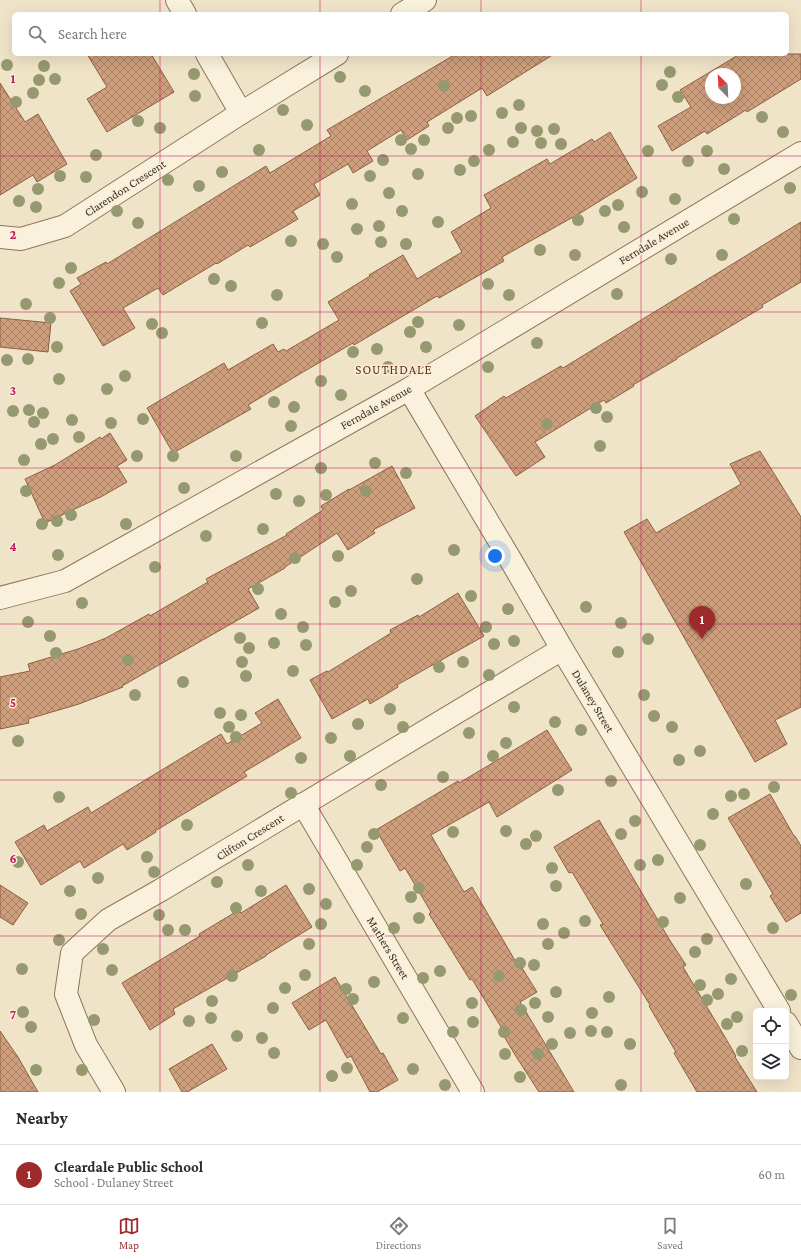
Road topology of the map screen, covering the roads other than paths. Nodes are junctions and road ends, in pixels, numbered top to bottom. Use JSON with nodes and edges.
{"nodes":[{"id":1,"x":177,"y":0,"type":"edge"},
{"id":2,"x":425,"y":0,"type":"edge"},
{"id":3,"x":184,"y":12,"type":"edge"},
{"id":4,"x":405,"y":12,"type":"edge"},
{"id":5,"x":208,"y":56,"type":"edge"},
{"id":6,"x":334,"y":56,"type":"edge"},
{"id":7,"x":241,"y":112,"type":"junction"},
{"id":8,"x":801,"y":153,"type":"edge"},
{"id":9,"x":0,"y":238,"type":"edge"},
{"id":10,"x":409,"y":389,"type":"junction"},
{"id":11,"x":0,"y":598,"type":"edge"},
{"id":12,"x":562,"y":649,"type":"junction"},
{"id":13,"x":303,"y":804,"type":"junction"},
{"id":14,"x":777,"y":1008,"type":"edge"},
{"id":15,"x":789,"y":1028,"type":"edge"},
{"id":16,"x":801,"y":1048,"type":"edge"},
{"id":17,"x":114,"y":1092,"type":"edge"},
{"id":18,"x":473,"y":1092,"type":"edge"}],
"edges":[{"from":1,"to":3,"type":"street"},
{"from":2,"to":4,"type":"street"},
{"from":5,"to":7,"type":"street"},
{"from":6,"to":7,"type":"street","name":"Clarendon Crescent"},
{"from":7,"to":9,"type":"street","name":"Clarendon Crescent"},
{"from":8,"to":10,"type":"street","name":"Ferndale Avenue"},
{"from":10,"to":11,"type":"street","name":"Ferndale Avenue"},
{"from":10,"to":12,"type":"street","name":"Dulaney Street"},
{"from":12,"to":13,"type":"street","name":"Clifton Crescent"},
{"from":12,"to":14,"type":"street","name":"Dulaney Street"},
{"from":13,"to":17,"type":"street","name":"Clifton Crescent"},
{"from":13,"to":18,"type":"street","name":"Mathers Street"},
{"from":15,"to":16,"type":"street"}]}
